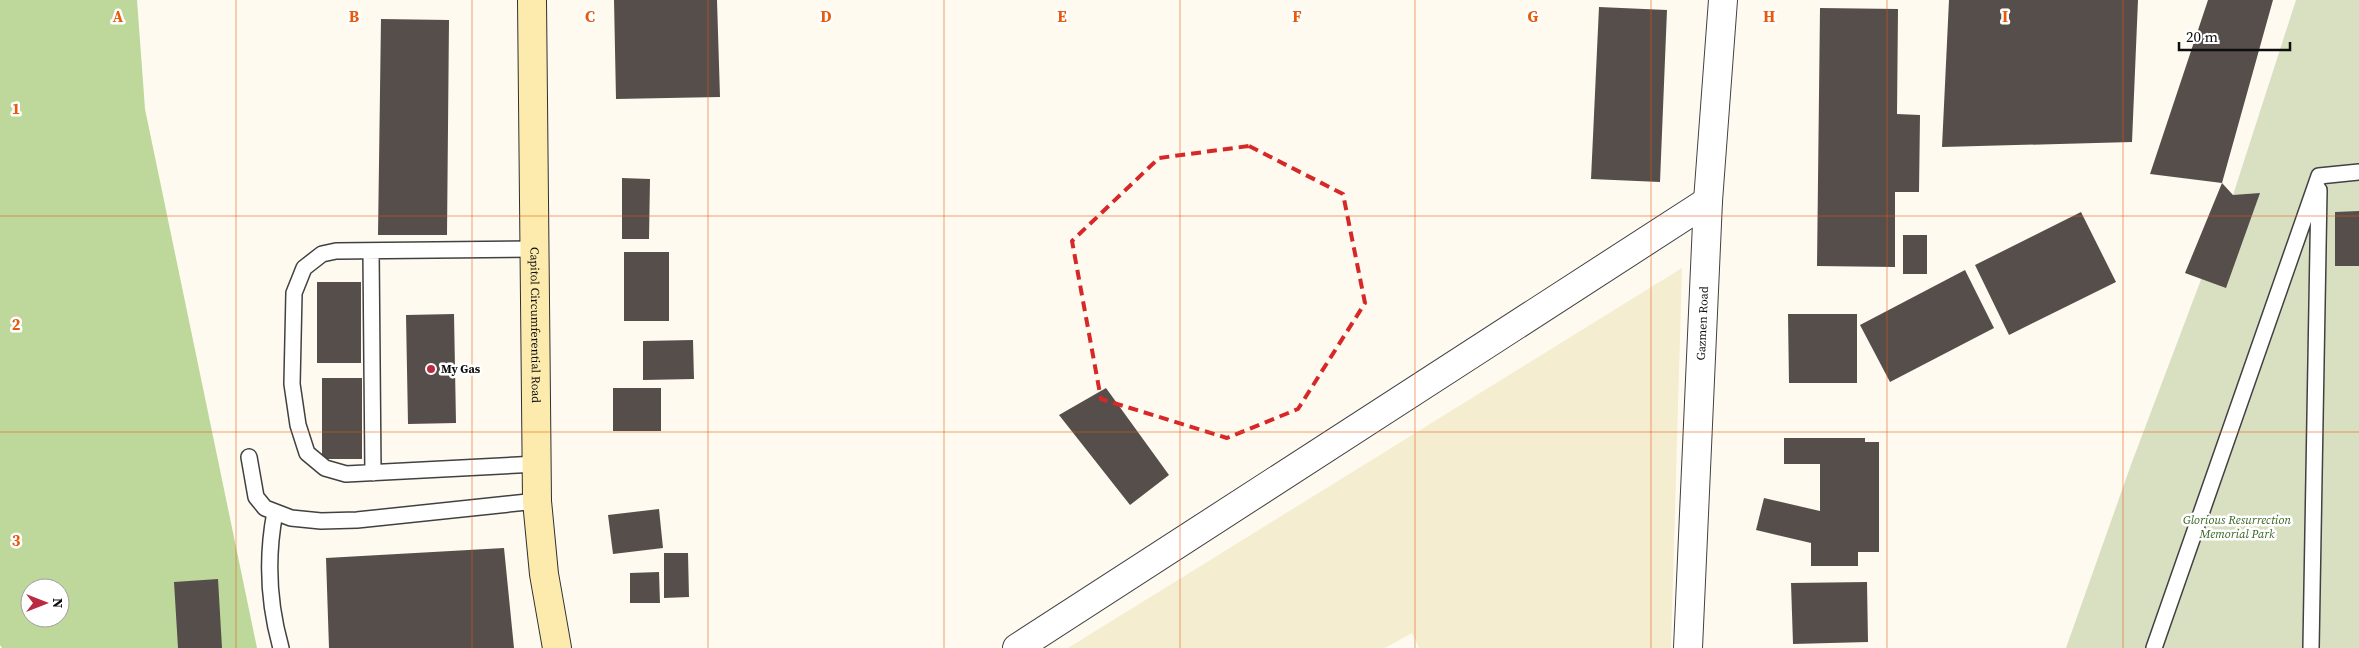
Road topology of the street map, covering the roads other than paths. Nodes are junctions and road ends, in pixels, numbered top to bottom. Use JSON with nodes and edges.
{"nodes":[{"id":1,"x":532,"y":0,"type":"edge"},
{"id":2,"x":1723,"y":0,"type":"edge"},
{"id":3,"x":2359,"y":172,"type":"edge"},
{"id":4,"x":2319,"y":176,"type":"junction"},
{"id":5,"x":1708,"y":201,"type":"junction"},
{"id":6,"x":536,"y":249,"type":"junction"},
{"id":7,"x":371,"y":251,"type":"junction"},
{"id":8,"x":249,"y":457,"type":"dead end"},
{"id":9,"x":537,"y":464,"type":"junction"},
{"id":10,"x":373,"y":473,"type":"junction"},
{"id":11,"x":538,"y":501,"type":"junction"},
{"id":12,"x":275,"y":512,"type":"junction"},
{"id":13,"x":281,"y":648,"type":"edge"},
{"id":14,"x":557,"y":648,"type":"edge"},
{"id":15,"x":1017,"y":648,"type":"edge"},
{"id":16,"x":1688,"y":648,"type":"edge"},
{"id":17,"x":2154,"y":648,"type":"edge"},
{"id":18,"x":2311,"y":648,"type":"edge"}],
"edges":[{"from":1,"to":6,"type":"main road","name":"Capitol Circumferential Road"},
{"from":2,"to":5,"type":"street","name":"Gazmen Road"},
{"from":3,"to":4,"type":"lane"},
{"from":4,"to":17,"type":"lane"},
{"from":4,"to":18,"type":"lane"},
{"from":5,"to":15,"type":"street"},
{"from":5,"to":16,"type":"street","name":"Gazmen Road"},
{"from":6,"to":7,"type":"lane"},
{"from":6,"to":9,"type":"main road","name":"Capitol Circumferential Road"},
{"from":7,"to":10,"type":"lane"},
{"from":7,"to":10,"type":"lane"},
{"from":8,"to":12,"type":"lane"},
{"from":9,"to":10,"type":"lane"},
{"from":9,"to":11,"type":"main road","name":"Capitol Circumferential Road"},
{"from":11,"to":12,"type":"lane"},
{"from":11,"to":14,"type":"main road","name":"Capitol Circumferential Road"},
{"from":12,"to":13,"type":"lane"}]}
